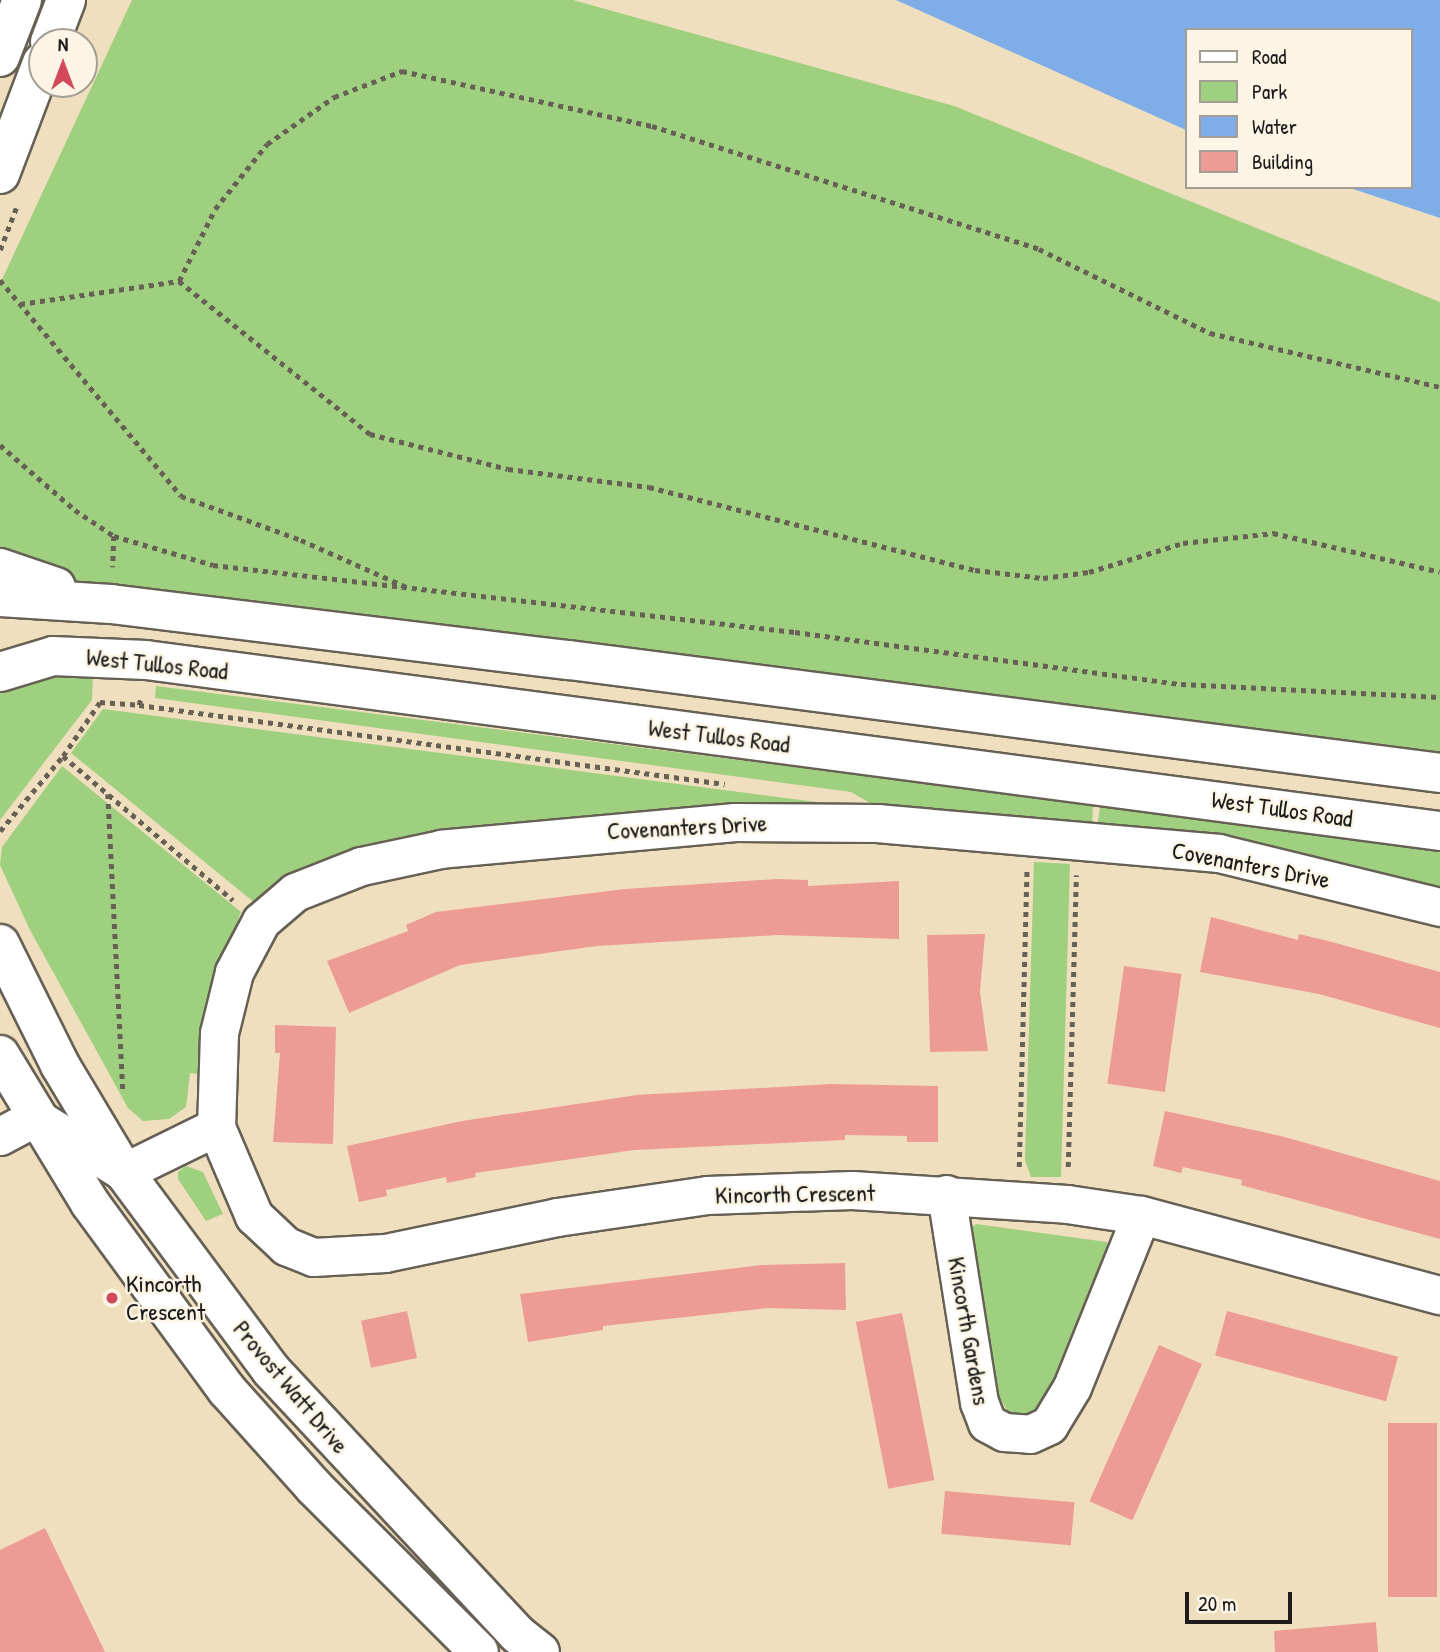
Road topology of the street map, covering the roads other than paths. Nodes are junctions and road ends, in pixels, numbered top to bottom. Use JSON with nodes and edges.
{"nodes":[{"id":1,"x":22,"y":0,"type":"edge"},
{"id":2,"x":66,"y":0,"type":"edge"},
{"id":3,"x":55,"y":28,"type":"edge"},
{"id":4,"x":0,"y":57,"type":"edge"},
{"id":5,"x":29,"y":98,"type":"edge"},
{"id":6,"x":0,"y":174,"type":"edge"},
{"id":7,"x":0,"y":568,"type":"edge"},
{"id":8,"x":0,"y":597,"type":"edge"},
{"id":9,"x":111,"y":604,"type":"junction"},
{"id":10,"x":0,"y":672,"type":"edge"},
{"id":11,"x":1440,"y":774,"type":"edge"},
{"id":12,"x":1440,"y":831,"type":"edge"},
{"id":13,"x":1440,"y":907,"type":"edge"},
{"id":14,"x":0,"y":944,"type":"edge"},
{"id":15,"x":0,"y":1055,"type":"edge"},
{"id":16,"x":34,"y":1117,"type":"junction"},
{"id":17,"x":216,"y":1127,"type":"junction"},
{"id":18,"x":0,"y":1136,"type":"edge"},
{"id":19,"x":124,"y":1172,"type":"junction"},
{"id":20,"x":946,"y":1194,"type":"junction"},
{"id":21,"x":1140,"y":1215,"type":"junction"},
{"id":22,"x":1440,"y":1295,"type":"edge"},
{"id":23,"x":518,"y":1646,"type":"edge"},
{"id":24,"x":478,"y":1652,"type":"edge"}],
"edges":[{"from":1,"to":4,"type":"main road"},
{"from":2,"to":3,"type":"main road"},
{"from":5,"to":6,"type":"main road"},
{"from":7,"to":9,"type":"main road"},
{"from":8,"to":9,"type":"main road"},
{"from":9,"to":11,"type":"main road"},
{"from":10,"to":12,"type":"main road","name":"West Tullos Road"},
{"from":13,"to":17,"type":"street","name":"Covenanters Drive"},
{"from":14,"to":19,"type":"main road","name":"Provost Watt Drive"},
{"from":15,"to":16,"type":"main road","name":"Provost Watt Drive"},
{"from":16,"to":18,"type":"street"},
{"from":16,"to":19,"type":"street"},
{"from":16,"to":24,"type":"main road","name":"Provost Watt Drive"},
{"from":17,"to":19,"type":"street"},
{"from":17,"to":20,"type":"street","name":"Kincorth Crescent"},
{"from":19,"to":23,"type":"main road","name":"Provost Watt Drive"},
{"from":20,"to":21,"type":"street","name":"Kincorth Crescent"},
{"from":20,"to":21,"type":"street","name":"Kincorth Gardens"},
{"from":21,"to":22,"type":"street","name":"Kincorth Crescent"}]}
